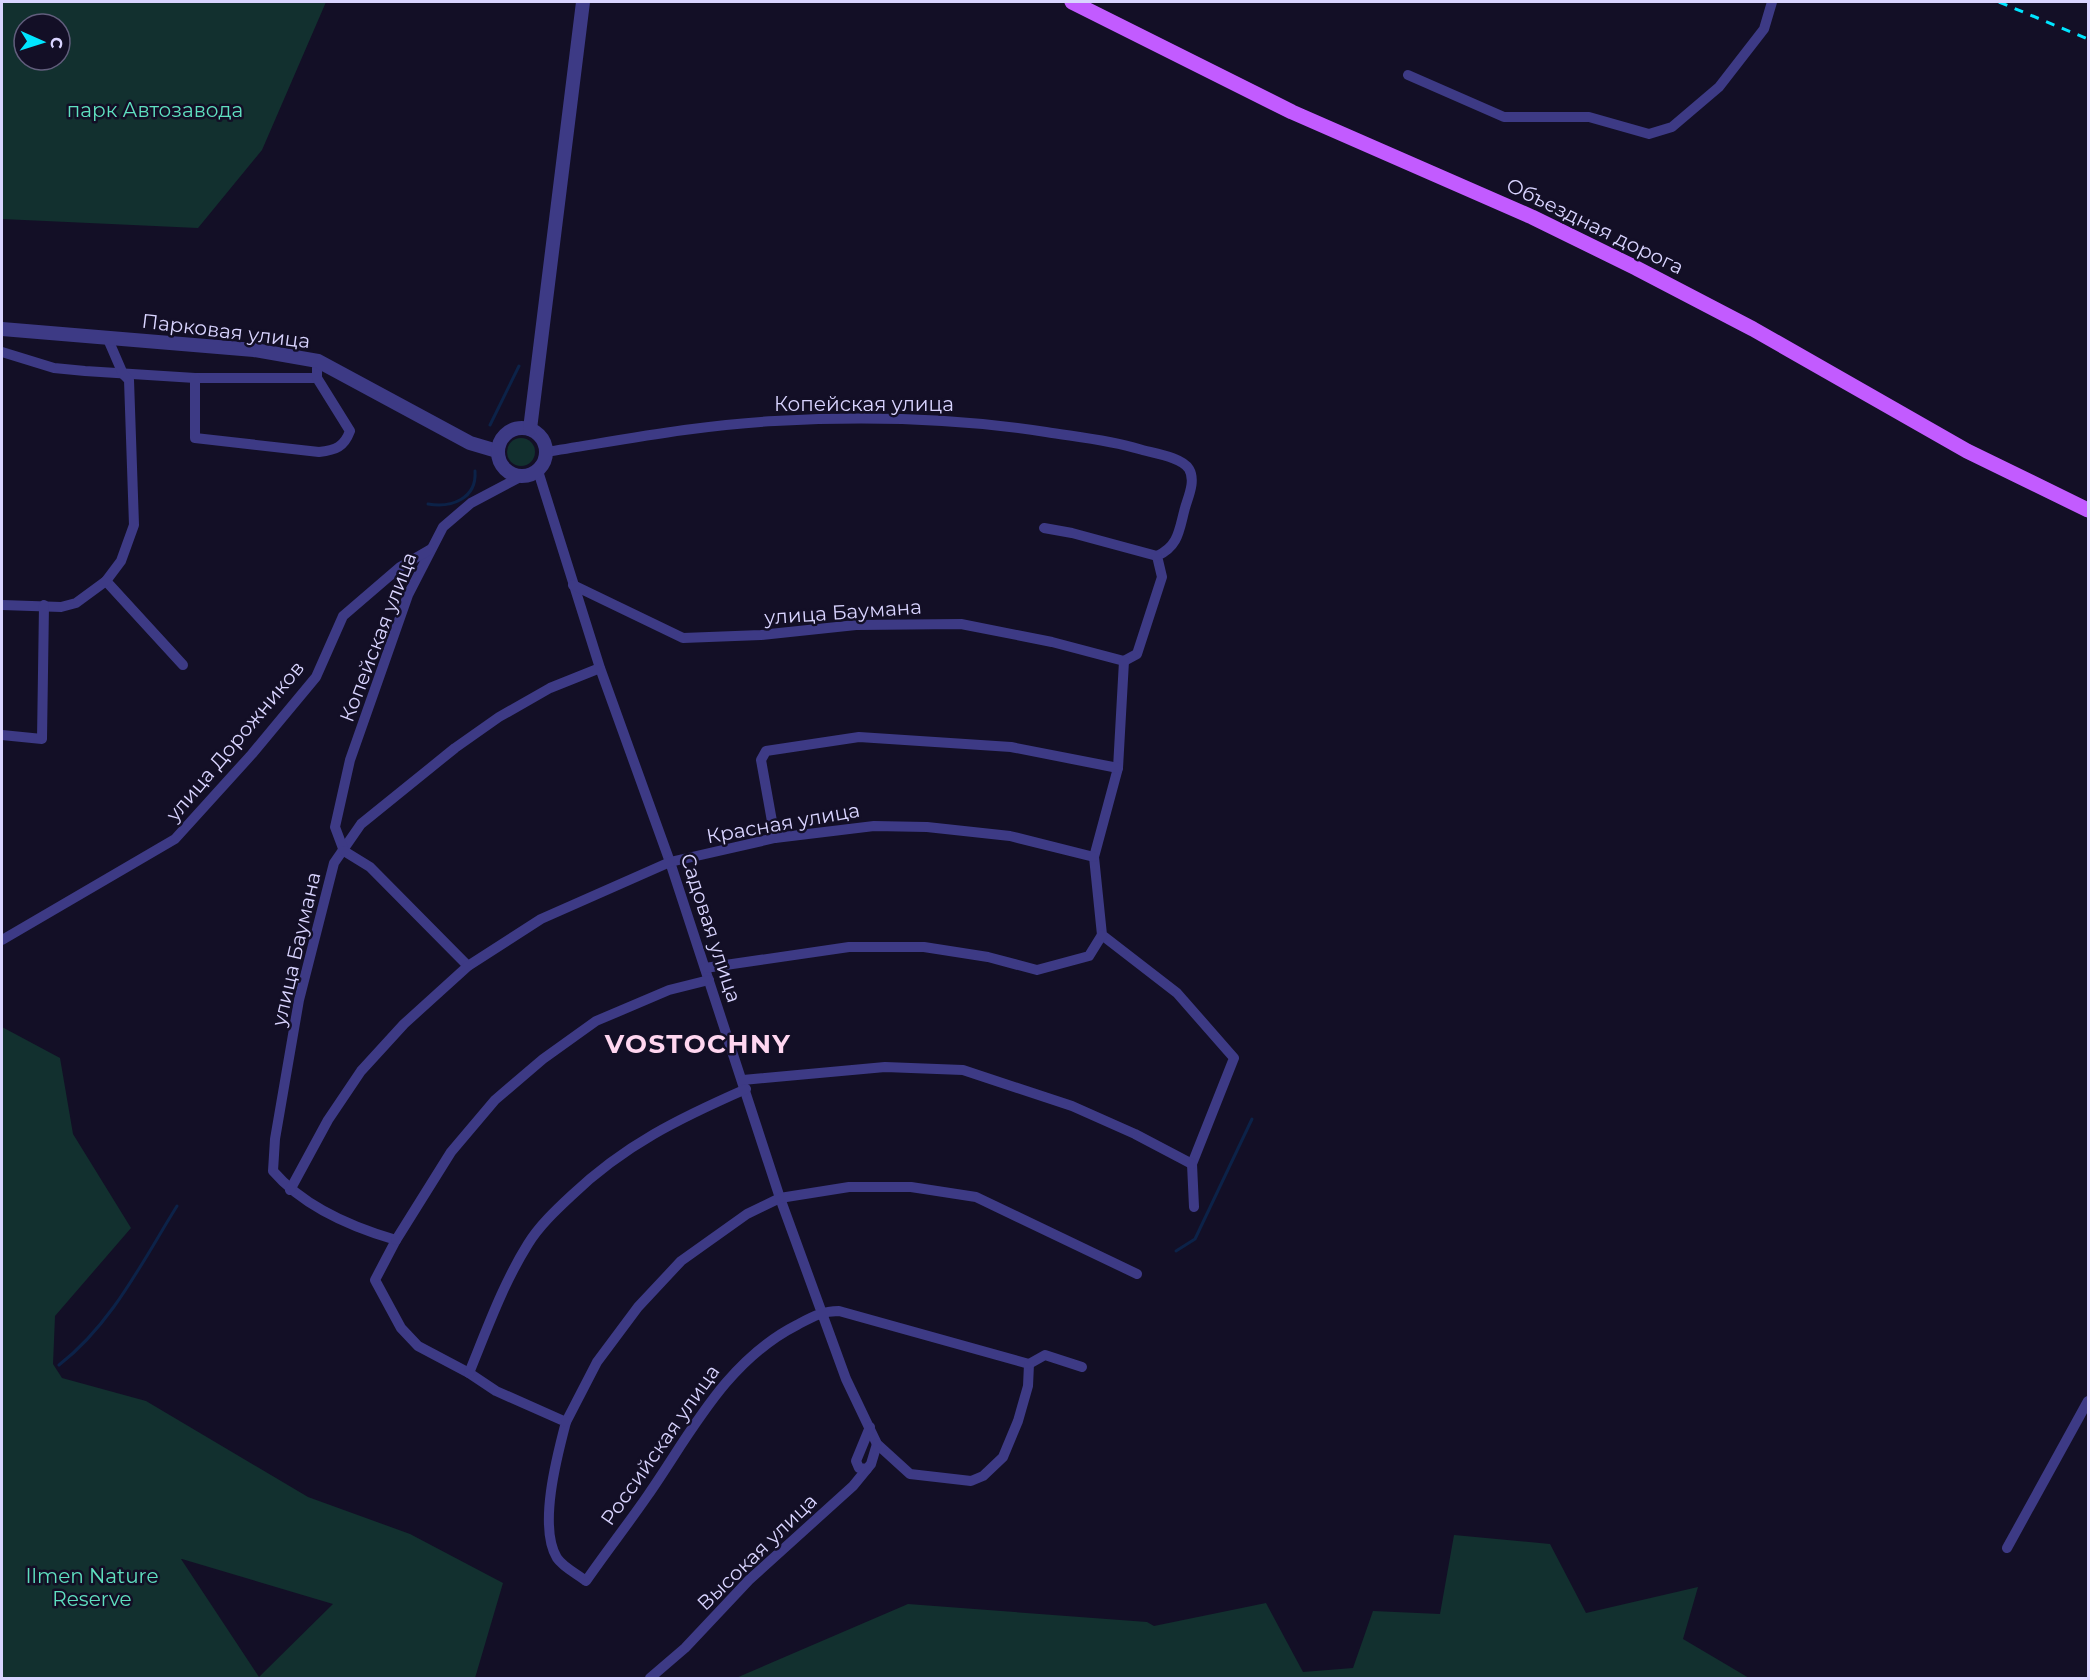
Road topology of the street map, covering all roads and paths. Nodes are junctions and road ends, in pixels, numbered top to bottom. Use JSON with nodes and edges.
{"nodes":[{"id":1,"x":583,"y":2,"type":"edge"},
{"id":2,"x":1072,"y":2,"type":"edge"},
{"id":3,"x":1772,"y":2,"type":"edge"},
{"id":4,"x":1408,"y":75,"type":"dead end"},
{"id":5,"x":2,"y":329,"type":"edge"},
{"id":6,"x":107,"y":337,"type":"junction"},
{"id":7,"x":2,"y":352,"type":"edge"},
{"id":8,"x":123,"y":374,"type":"junction"},
{"id":9,"x":195,"y":378,"type":"junction"},
{"id":10,"x":530,"y":429,"type":"junction"},
{"id":11,"x":497,"y":451,"type":"junction"},
{"id":12,"x":546,"y":452,"type":"junction"},
{"id":13,"x":538,"y":471,"type":"junction"},
{"id":14,"x":520,"y":477,"type":"junction"},
{"id":15,"x":2088,"y":510,"type":"edge"},
{"id":16,"x":1044,"y":528,"type":"dead end"},
{"id":17,"x":431,"y":549,"type":"junction"},
{"id":18,"x":1157,"y":556,"type":"junction"},
{"id":19,"x":106,"y":581,"type":"junction"},
{"id":20,"x":573,"y":585,"type":"junction"},
{"id":21,"x":2,"y":605,"type":"edge"},
{"id":22,"x":44,"y":605,"type":"junction"},
{"id":23,"x":1124,"y":661,"type":"junction"},
{"id":24,"x":183,"y":665,"type":"dead end"},
{"id":25,"x":600,"y":668,"type":"junction"},
{"id":26,"x":2,"y":735,"type":"edge"},
{"id":27,"x":1118,"y":768,"type":"junction"},
{"id":28,"x":775,"y":838,"type":"junction"},
{"id":29,"x":344,"y":851,"type":"junction"},
{"id":30,"x":1094,"y":857,"type":"junction"},
{"id":31,"x":670,"y":862,"type":"junction"},
{"id":32,"x":1102,"y":935,"type":"junction"},
{"id":33,"x":2,"y":940,"type":"edge"},
{"id":34,"x":468,"y":966,"type":"junction"},
{"id":35,"x":705,"y":968,"type":"junction"},
{"id":36,"x":709,"y":980,"type":"junction"},
{"id":37,"x":745,"y":1085,"type":"junction"},
{"id":38,"x":1192,"y":1164,"type":"junction"},
{"id":39,"x":290,"y":1190,"type":"junction"},
{"id":40,"x":780,"y":1198,"type":"junction"},
{"id":41,"x":1194,"y":1207,"type":"dead end"},
{"id":42,"x":396,"y":1240,"type":"junction"},
{"id":43,"x":1137,"y":1274,"type":"dead end"},
{"id":44,"x":822,"y":1311,"type":"junction"},
{"id":45,"x":1029,"y":1364,"type":"junction"},
{"id":46,"x":1082,"y":1367,"type":"dead end"},
{"id":47,"x":469,"y":1373,"type":"junction"},
{"id":48,"x":2088,"y":1401,"type":"edge"},
{"id":49,"x":566,"y":1422,"type":"junction"},
{"id":50,"x":870,"y":1427,"type":"junction"},
{"id":51,"x":877,"y":1444,"type":"junction"},
{"id":52,"x":867,"y":1469,"type":"junction"},
{"id":53,"x":2007,"y":1548,"type":"dead end"},
{"id":54,"x":650,"y":1678,"type":"edge"}],
"edges":[{"from":1,"to":10,"type":"street"},
{"from":2,"to":15,"type":"main road","name":"Объездная дорога"},
{"from":3,"to":4,"type":"street"},
{"from":5,"to":6,"type":"street","name":"Парковая улица"},
{"from":6,"to":8,"type":"street"},
{"from":6,"to":11,"type":"street","name":"Парковая улица"},
{"from":7,"to":8,"type":"street"},
{"from":8,"to":9,"type":"street"},
{"from":8,"to":19,"type":"street"},
{"from":9,"to":9,"type":"street"},
{"from":10,"to":11,"type":"street"},
{"from":10,"to":12,"type":"street"},
{"from":11,"to":14,"type":"street"},
{"from":12,"to":13,"type":"street"},
{"from":12,"to":18,"type":"street","name":"Копейская улица"},
{"from":13,"to":14,"type":"street"},
{"from":13,"to":20,"type":"street","name":"Садовая улица"},
{"from":14,"to":17,"type":"street","name":"Копейская улица"},
{"from":16,"to":18,"type":"street"},
{"from":17,"to":29,"type":"street","name":"Копейская улица"},
{"from":17,"to":33,"type":"street","name":"улица Дорожников"},
{"from":18,"to":23,"type":"street"},
{"from":19,"to":22,"type":"street"},
{"from":19,"to":24,"type":"street"},
{"from":20,"to":23,"type":"street","name":"улица Баумана"},
{"from":20,"to":25,"type":"street","name":"Садовая улица"},
{"from":21,"to":22,"type":"street"},
{"from":22,"to":26,"type":"street"},
{"from":23,"to":27,"type":"street"},
{"from":25,"to":29,"type":"street","name":"улица Баумана"},
{"from":25,"to":31,"type":"street","name":"Садовая улица"},
{"from":27,"to":28,"type":"street"},
{"from":27,"to":30,"type":"street"},
{"from":28,"to":30,"type":"street","name":"Красная улица"},
{"from":28,"to":31,"type":"street","name":"Красная улица"},
{"from":29,"to":34,"type":"street"},
{"from":29,"to":39,"type":"street","name":"улица Баумана"},
{"from":30,"to":32,"type":"street"},
{"from":31,"to":34,"type":"street","name":"Красная улица"},
{"from":31,"to":35,"type":"street","name":"Садовая улица"},
{"from":32,"to":35,"type":"street"},
{"from":32,"to":38,"type":"street"},
{"from":34,"to":39,"type":"street","name":"Красная улица"},
{"from":35,"to":36,"type":"street","name":"Садовая улица"},
{"from":36,"to":37,"type":"street","name":"Садовая улица"},
{"from":36,"to":42,"type":"street"},
{"from":37,"to":38,"type":"street"},
{"from":37,"to":40,"type":"street","name":"Садовая улица"},
{"from":37,"to":47,"type":"street"},
{"from":38,"to":41,"type":"street"},
{"from":39,"to":42,"type":"street"},
{"from":40,"to":43,"type":"street"},
{"from":40,"to":44,"type":"street","name":"Садовая улица"},
{"from":40,"to":49,"type":"street"},
{"from":42,"to":47,"type":"street"},
{"from":44,"to":45,"type":"street"},
{"from":44,"to":49,"type":"street","name":"Российская улица"},
{"from":44,"to":50,"type":"street","name":"Садовая улица"},
{"from":45,"to":46,"type":"street"},
{"from":45,"to":51,"type":"street"},
{"from":47,"to":49,"type":"street"},
{"from":48,"to":53,"type":"street"},
{"from":50,"to":51,"type":"street","name":"Садовая улица"},
{"from":50,"to":52,"type":"street"},
{"from":51,"to":52,"type":"street","name":"Высокая улица"},
{"from":52,"to":54,"type":"street","name":"Высокая улица"}]}
